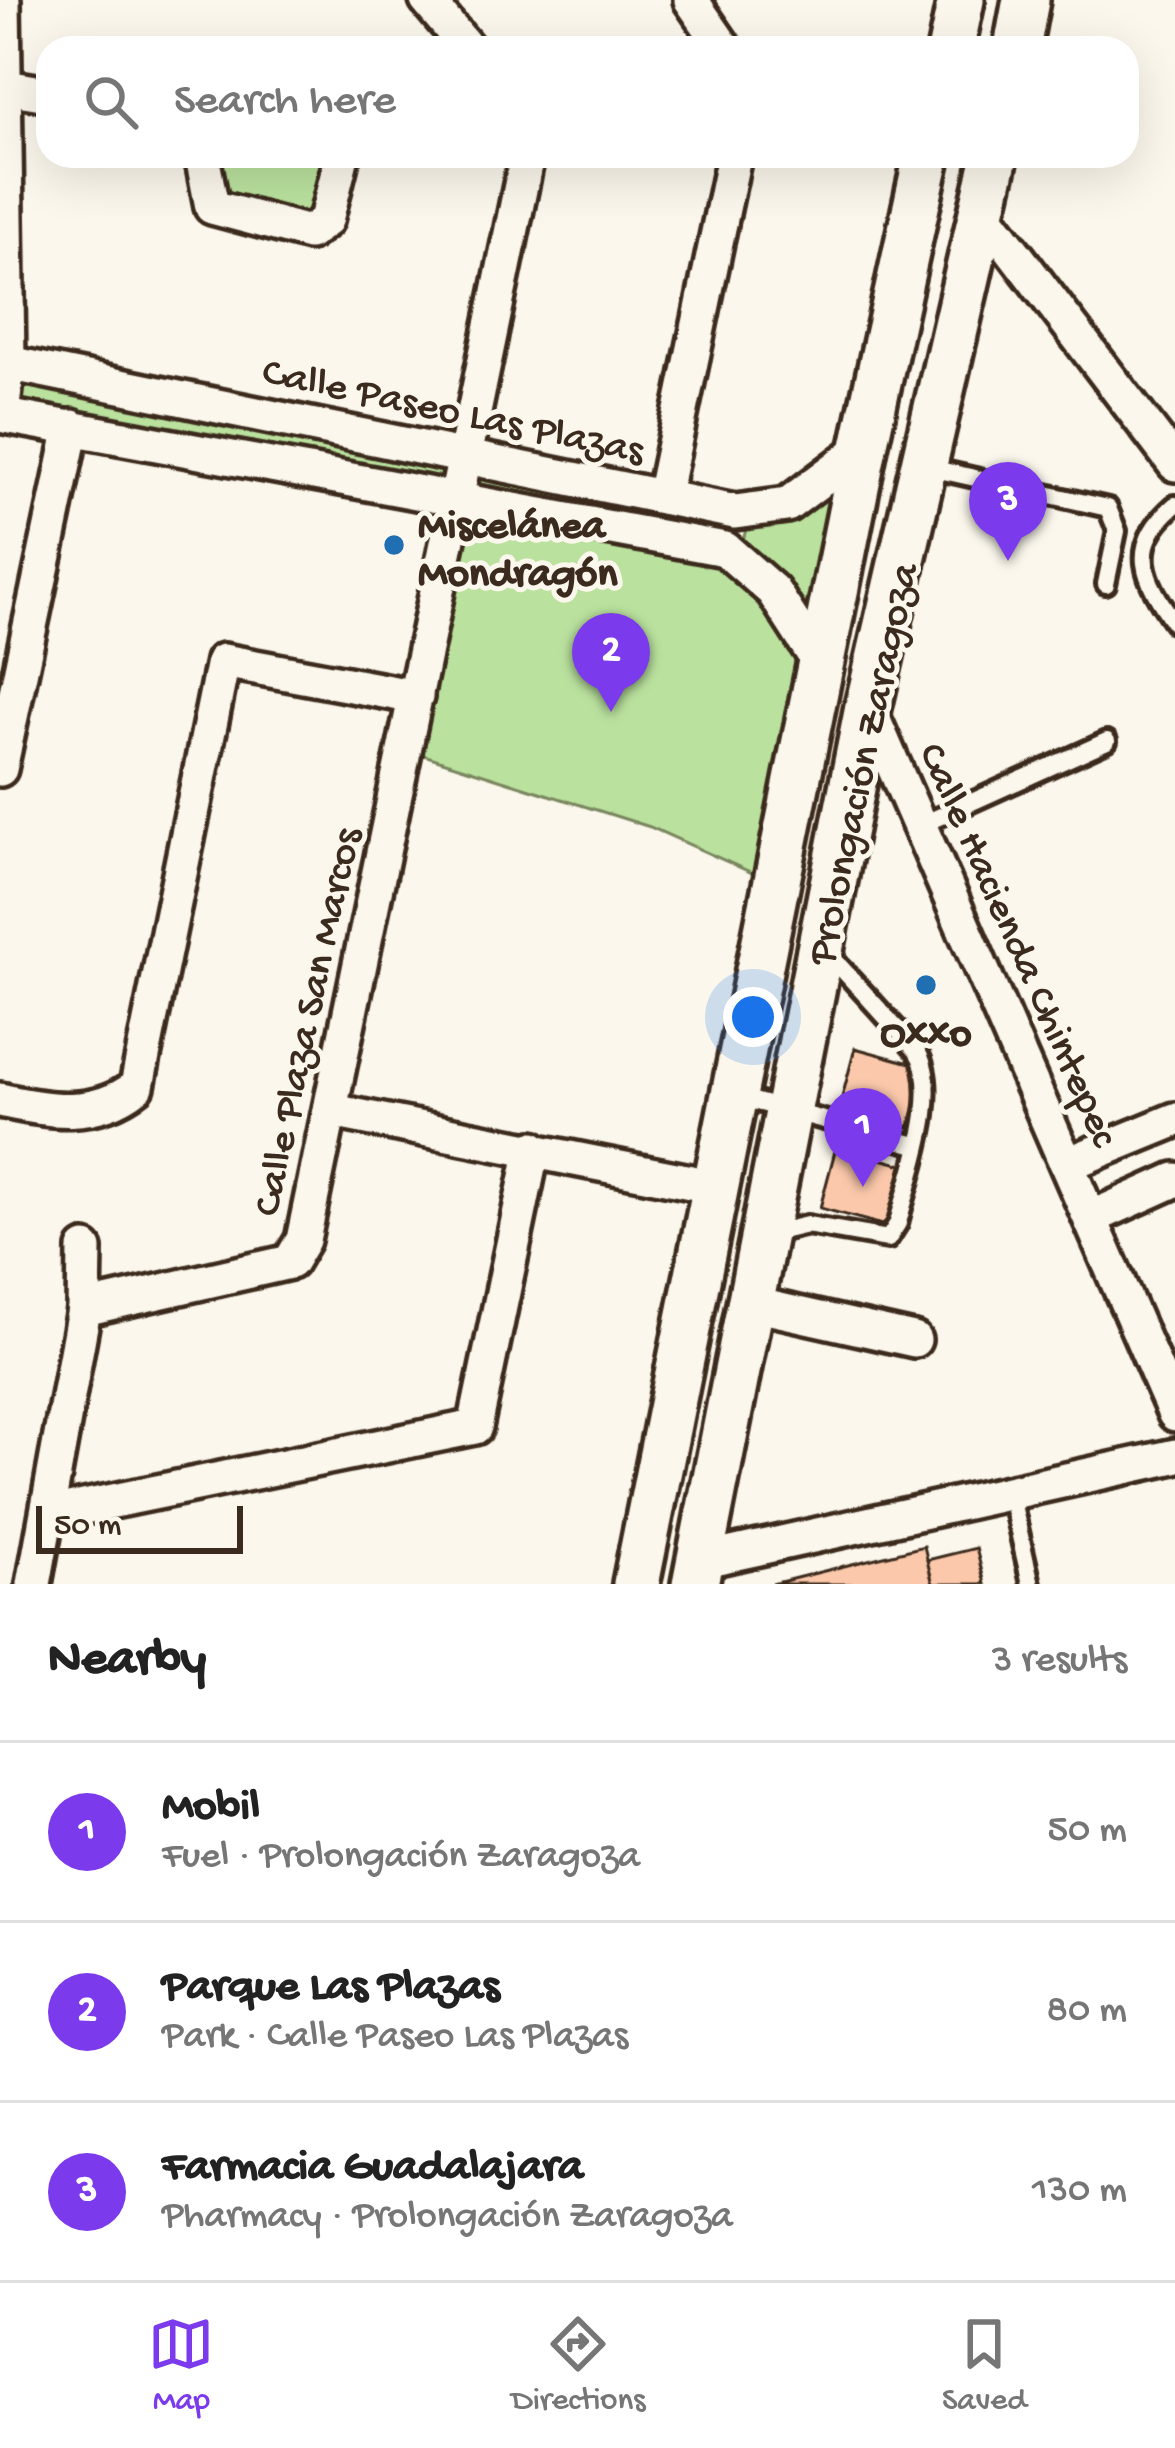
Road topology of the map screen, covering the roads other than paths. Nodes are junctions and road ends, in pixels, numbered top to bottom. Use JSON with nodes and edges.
{"nodes":[{"id":1,"x":3,"y":0,"type":"edge"},
{"id":2,"x":427,"y":0,"type":"edge"},
{"id":3,"x":691,"y":0,"type":"edge"},
{"id":4,"x":1026,"y":0,"type":"edge"},
{"id":5,"x":457,"y":36,"type":"edge"},
{"id":6,"x":716,"y":36,"type":"edge"},
{"id":7,"x":1019,"y":36,"type":"edge"},
{"id":8,"x":6,"y":87,"type":"junction"},
{"id":9,"x":36,"y":92,"type":"edge"},
{"id":10,"x":204,"y":168,"type":"edge"},
{"id":11,"x":339,"y":168,"type":"edge"},
{"id":12,"x":525,"y":168,"type":"edge"},
{"id":13,"x":732,"y":168,"type":"edge"},
{"id":14,"x":924,"y":168,"type":"edge"},
{"id":15,"x":993,"y":168,"type":"edge"},
{"id":16,"x":984,"y":213,"type":"junction"},
{"id":17,"x":8,"y":363,"type":"junction"},
{"id":18,"x":1,"y":415,"type":"edge"},
{"id":19,"x":72,"y":427,"type":"junction"},
{"id":20,"x":864,"y":447,"type":"junction"},
{"id":21,"x":468,"y":454,"type":"junction"},
{"id":22,"x":1175,"y":464,"type":"edge"},
{"id":23,"x":926,"y":467,"type":"junction"},
{"id":24,"x":663,"y":497,"type":"junction"},
{"id":25,"x":459,"y":498,"type":"junction"},
{"id":26,"x":1175,"y":505,"type":"edge"},
{"id":27,"x":736,"y":512,"type":"junction"},
{"id":28,"x":724,"y":549,"type":"junction"},
{"id":29,"x":1106,"y":584,"type":"dead end"},
{"id":30,"x":1175,"y":624,"type":"edge"},
{"id":31,"x":820,"y":664,"type":"junction"},
{"id":32,"x":416,"y":697,"type":"junction"},
{"id":33,"x":868,"y":707,"type":"junction"},
{"id":34,"x":1107,"y":741,"type":"dead end"},
{"id":35,"x":0,"y":769,"type":"edge"},
{"id":36,"x":921,"y":825,"type":"junction"},
{"id":37,"x":820,"y":944,"type":"junction"},
{"id":38,"x":734,"y":1096,"type":"junction"},
{"id":39,"x":0,"y":1100,"type":"edge"},
{"id":40,"x":786,"y":1106,"type":"junction"},
{"id":41,"x":332,"y":1112,"type":"junction"},
{"id":42,"x":1175,"y":1120,"type":"edge"},
{"id":43,"x":916,"y":1145,"type":"junction"},
{"id":44,"x":533,"y":1148,"type":"junction"},
{"id":45,"x":1070,"y":1162,"type":"junction"},
{"id":46,"x":1175,"y":1180,"type":"edge"},
{"id":47,"x":716,"y":1187,"type":"junction"},
{"id":48,"x":1093,"y":1217,"type":"junction"},
{"id":49,"x":761,"y":1239,"type":"junction"},
{"id":50,"x":85,"y":1249,"type":"dead end"},
{"id":51,"x":749,"y":1303,"type":"junction"},
{"id":52,"x":84,"y":1309,"type":"junction"},
{"id":53,"x":914,"y":1340,"type":"dead end"},
{"id":54,"x":1175,"y":1414,"type":"edge"},
{"id":55,"x":1175,"y":1456,"type":"edge"},
{"id":56,"x":1010,"y":1492,"type":"junction"},
{"id":57,"x":50,"y":1514,"type":"junction"},
{"id":58,"x":698,"y":1572,"type":"edge"},
{"id":59,"x":34,"y":1584,"type":"edge"},
{"id":60,"x":636,"y":1584,"type":"edge"},
{"id":61,"x":1031,"y":1584,"type":"edge"}],
"edges":[{"from":1,"to":8,"type":"street"},
{"from":2,"to":5,"type":"street"},
{"from":3,"to":6,"type":"street"},
{"from":4,"to":7,"type":"main road"},
{"from":8,"to":9,"type":"street"},
{"from":8,"to":17,"type":"street"},
{"from":10,"to":11,"type":"street"},
{"from":12,"to":21,"type":"street","name":"Calle Plaza San Marcos"},
{"from":13,"to":24,"type":"street"},
{"from":14,"to":20,"type":"main road","name":"Prolongación Zaragoza"},
{"from":15,"to":16,"type":"main road","name":"Prolongación Zaragoza"},
{"from":16,"to":22,"type":"street"},
{"from":16,"to":23,"type":"main road","name":"Prolongación Zaragoza"},
{"from":17,"to":18,"type":"street"},
{"from":17,"to":21,"type":"street","name":"Calle Paseo Las Plazas"},
{"from":18,"to":19,"type":"street","name":"Calle Paseo Las Plazas"},
{"from":19,"to":25,"type":"street","name":"Calle Paseo Las Plazas"},
{"from":19,"to":35,"type":"street"},
{"from":20,"to":27,"type":"street","name":"Calle Paseo Las Plazas"},
{"from":20,"to":31,"type":"main road","name":"Prolongación Zaragoza"},
{"from":21,"to":24,"type":"street","name":"Calle Paseo Las Plazas"},
{"from":21,"to":25,"type":"street","name":"Calle Plaza San Marcos"},
{"from":23,"to":29,"type":"lane"},
{"from":23,"to":33,"type":"main road","name":"Prolongación Zaragoza"},
{"from":24,"to":27,"type":"street","name":"Calle Paseo Las Plazas"},
{"from":25,"to":28,"type":"street","name":"Calle Paseo Las Plazas"},
{"from":25,"to":32,"type":"street","name":"Calle Plaza San Marcos"},
{"from":26,"to":30,"type":"lane"},
{"from":27,"to":28,"type":"street"},
{"from":28,"to":31,"type":"street"},
{"from":31,"to":38,"type":"main road","name":"Prolongación Zaragoza"},
{"from":32,"to":39,"type":"street"},
{"from":32,"to":41,"type":"street","name":"Calle Plaza San Marcos"},
{"from":33,"to":36,"type":"street","name":"Calle Hacienda Chintepec"},
{"from":33,"to":37,"type":"main road","name":"Prolongación Zaragoza"},
{"from":34,"to":36,"type":"lane"},
{"from":36,"to":45,"type":"street","name":"Calle Hacienda Chintepec"},
{"from":37,"to":40,"type":"main road","name":"Prolongación Zaragoza"},
{"from":37,"to":43,"type":"lane"},
{"from":38,"to":40,"type":"lane"},
{"from":38,"to":47,"type":"main road","name":"Prolongación Zaragoza"},
{"from":40,"to":43,"type":"lane"},
{"from":40,"to":49,"type":"main road","name":"Prolongación Zaragoza"},
{"from":41,"to":44,"type":"street"},
{"from":41,"to":52,"type":"street","name":"Calle Plaza San Marcos"},
{"from":42,"to":45,"type":"street"},
{"from":43,"to":49,"type":"lane"},
{"from":44,"to":47,"type":"street"},
{"from":44,"to":57,"type":"street"},
{"from":45,"to":48,"type":"street","name":"Calle Hacienda Chintepec"},
{"from":46,"to":48,"type":"street"},
{"from":47,"to":60,"type":"main road","name":"Prolongación Zaragoza"},
{"from":48,"to":54,"type":"street","name":"Calle Hacienda Chintepec"},
{"from":49,"to":51,"type":"main road","name":"Prolongación Zaragoza"},
{"from":50,"to":52,"type":"street"},
{"from":51,"to":53,"type":"street"},
{"from":51,"to":58,"type":"main road","name":"Prolongación Zaragoza"},
{"from":52,"to":57,"type":"street"},
{"from":55,"to":56,"type":"street"},
{"from":56,"to":58,"type":"street"},
{"from":56,"to":61,"type":"lane"},
{"from":57,"to":59,"type":"street"}]}
